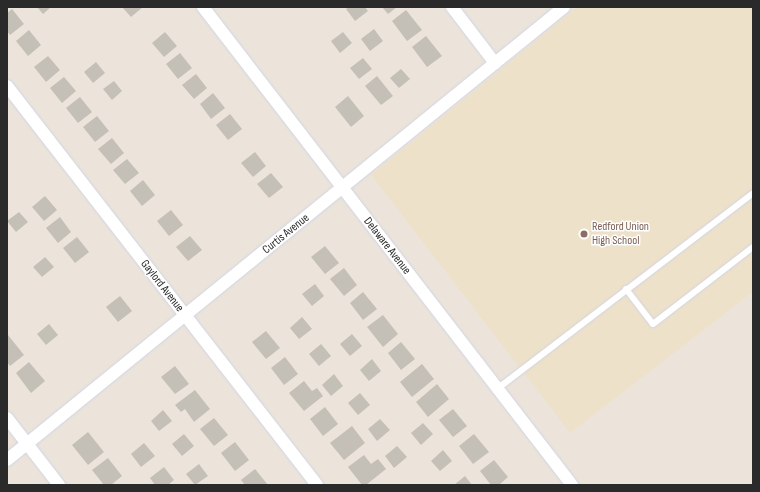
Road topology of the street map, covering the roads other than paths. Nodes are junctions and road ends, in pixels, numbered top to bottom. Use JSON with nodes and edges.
{"nodes":[{"id":1,"x":203,"y":7,"type":"edge"},
{"id":2,"x":452,"y":7,"type":"edge"},
{"id":3,"x":564,"y":7,"type":"edge"},
{"id":4,"x":495,"y":64,"type":"junction"},
{"id":5,"x":7,"y":86,"type":"edge"},
{"id":6,"x":342,"y":188,"type":"junction"},
{"id":7,"x":753,"y":193,"type":"edge"},
{"id":8,"x":753,"y":246,"type":"edge"},
{"id":9,"x":626,"y":289,"type":"junction"},
{"id":10,"x":185,"y":316,"type":"junction"},
{"id":11,"x":498,"y":389,"type":"junction"},
{"id":12,"x":7,"y":418,"type":"edge"},
{"id":13,"x":27,"y":444,"type":"junction"},
{"id":14,"x":7,"y":460,"type":"edge"},
{"id":15,"x":59,"y":485,"type":"edge"},
{"id":16,"x":317,"y":485,"type":"edge"},
{"id":17,"x":572,"y":485,"type":"edge"}],
"edges":[{"from":1,"to":6,"type":"street","name":"Delaware Avenue"},
{"from":2,"to":4,"type":"street"},
{"from":3,"to":4,"type":"street","name":"Curtis Avenue"},
{"from":4,"to":6,"type":"street","name":"Curtis Avenue"},
{"from":5,"to":10,"type":"street","name":"Gaylord Avenue"},
{"from":6,"to":10,"type":"street","name":"Curtis Avenue"},
{"from":6,"to":11,"type":"street","name":"Delaware Avenue"},
{"from":7,"to":9,"type":"lane"},
{"from":8,"to":9,"type":"lane"},
{"from":9,"to":11,"type":"lane"},
{"from":10,"to":13,"type":"street","name":"Curtis Avenue"},
{"from":10,"to":16,"type":"street","name":"Gaylord Avenue"},
{"from":11,"to":17,"type":"street","name":"Delaware Avenue"},
{"from":12,"to":13,"type":"street"},
{"from":13,"to":14,"type":"street","name":"Curtis Avenue"},
{"from":13,"to":15,"type":"street"}]}
